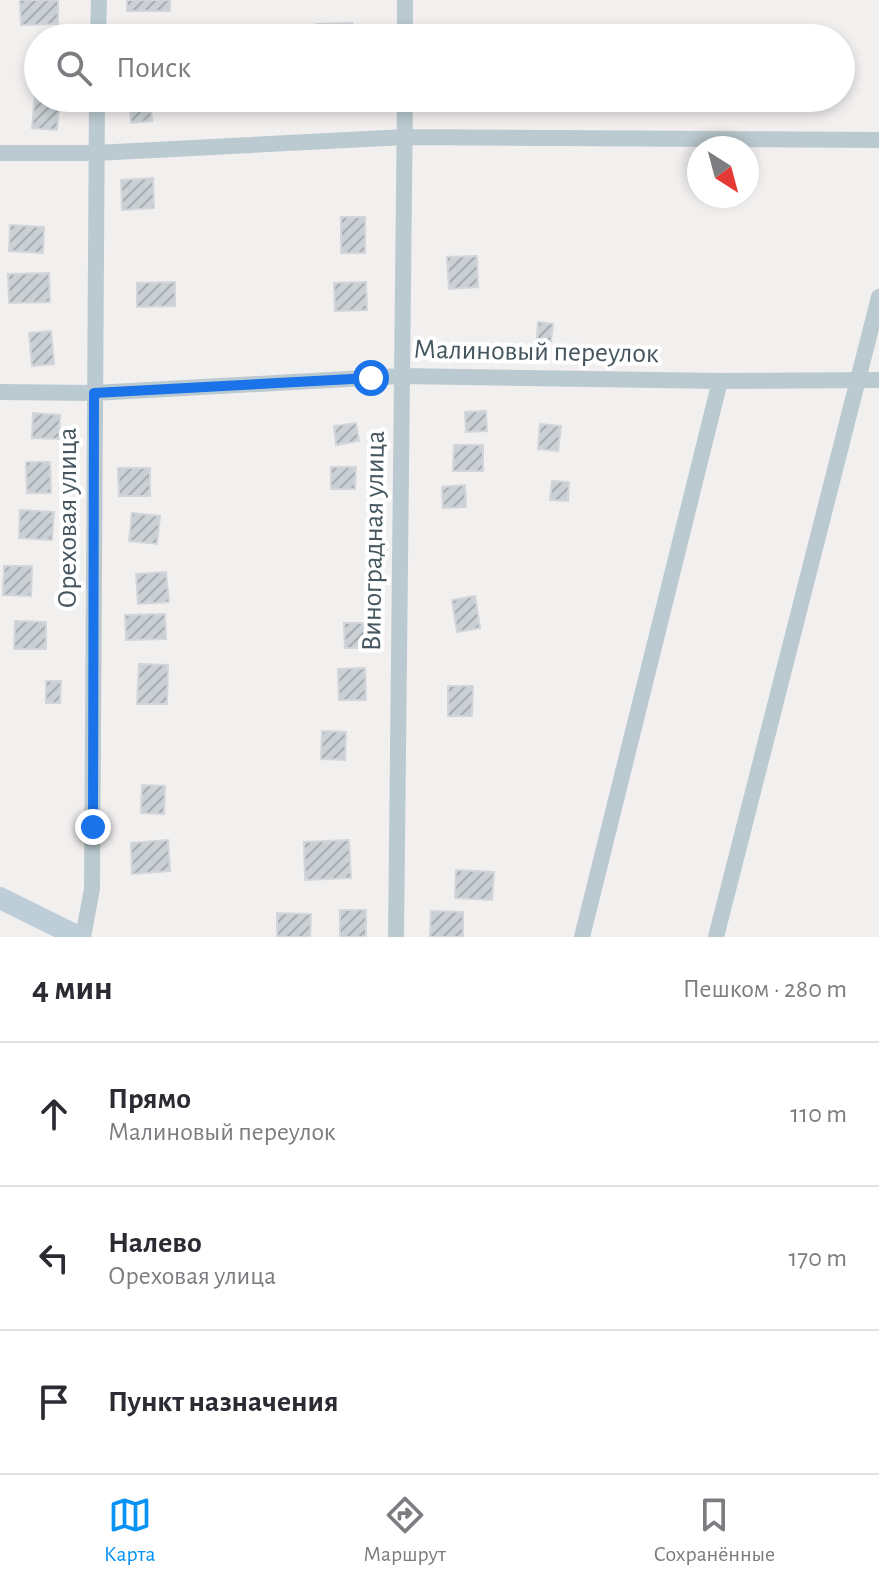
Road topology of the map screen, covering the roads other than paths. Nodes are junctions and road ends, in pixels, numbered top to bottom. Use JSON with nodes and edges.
{"nodes":[{"id":1,"x":99,"y":0,"type":"edge"},
{"id":2,"x":405,"y":0,"type":"edge"},
{"id":3,"x":98,"y":24,"type":"edge"},
{"id":4,"x":405,"y":24,"type":"edge"},
{"id":5,"x":96,"y":112,"type":"edge"},
{"id":6,"x":405,"y":112,"type":"edge"},
{"id":7,"x":405,"y":137,"type":"junction"},
{"id":8,"x":879,"y":140,"type":"edge"},
{"id":9,"x":0,"y":153,"type":"edge"},
{"id":10,"x":95,"y":153,"type":"junction"},
{"id":11,"x":879,"y":297,"type":"edge"},
{"id":12,"x":401,"y":376,"type":"junction"},
{"id":13,"x":858,"y":380,"type":"junction"},
{"id":14,"x":879,"y":380,"type":"edge"},
{"id":15,"x":720,"y":381,"type":"junction"},
{"id":16,"x":0,"y":392,"type":"edge"},
{"id":17,"x":94,"y":393,"type":"junction"},
{"id":18,"x":0,"y":898,"type":"edge"},
{"id":19,"x":81,"y":937,"type":"edge"},
{"id":20,"x":396,"y":937,"type":"edge"},
{"id":21,"x":582,"y":937,"type":"edge"},
{"id":22,"x":716,"y":937,"type":"edge"}],
"edges":[{"from":1,"to":3,"type":"street"},
{"from":2,"to":4,"type":"street"},
{"from":5,"to":10,"type":"street","name":"Ореховая улица"},
{"from":6,"to":7,"type":"street","name":"Виноградная улица"},
{"from":7,"to":8,"type":"street"},
{"from":7,"to":10,"type":"street"},
{"from":7,"to":12,"type":"street","name":"Виноградная улица"},
{"from":9,"to":10,"type":"street"},
{"from":10,"to":17,"type":"street","name":"Ореховая улица"},
{"from":11,"to":13,"type":"street"},
{"from":12,"to":15,"type":"street","name":"Малиновый переулок"},
{"from":12,"to":17,"type":"street","name":"Малиновый переулок"},
{"from":12,"to":20,"type":"street","name":"Виноградная улица"},
{"from":13,"to":14,"type":"street","name":"Малиновый переулок"},
{"from":13,"to":15,"type":"street","name":"Малиновый переулок"},
{"from":13,"to":22,"type":"street"},
{"from":15,"to":21,"type":"street"},
{"from":16,"to":17,"type":"street","name":"Малиновый переулок"},
{"from":17,"to":19,"type":"street","name":"Ореховая улица"},
{"from":18,"to":19,"type":"street"}]}
